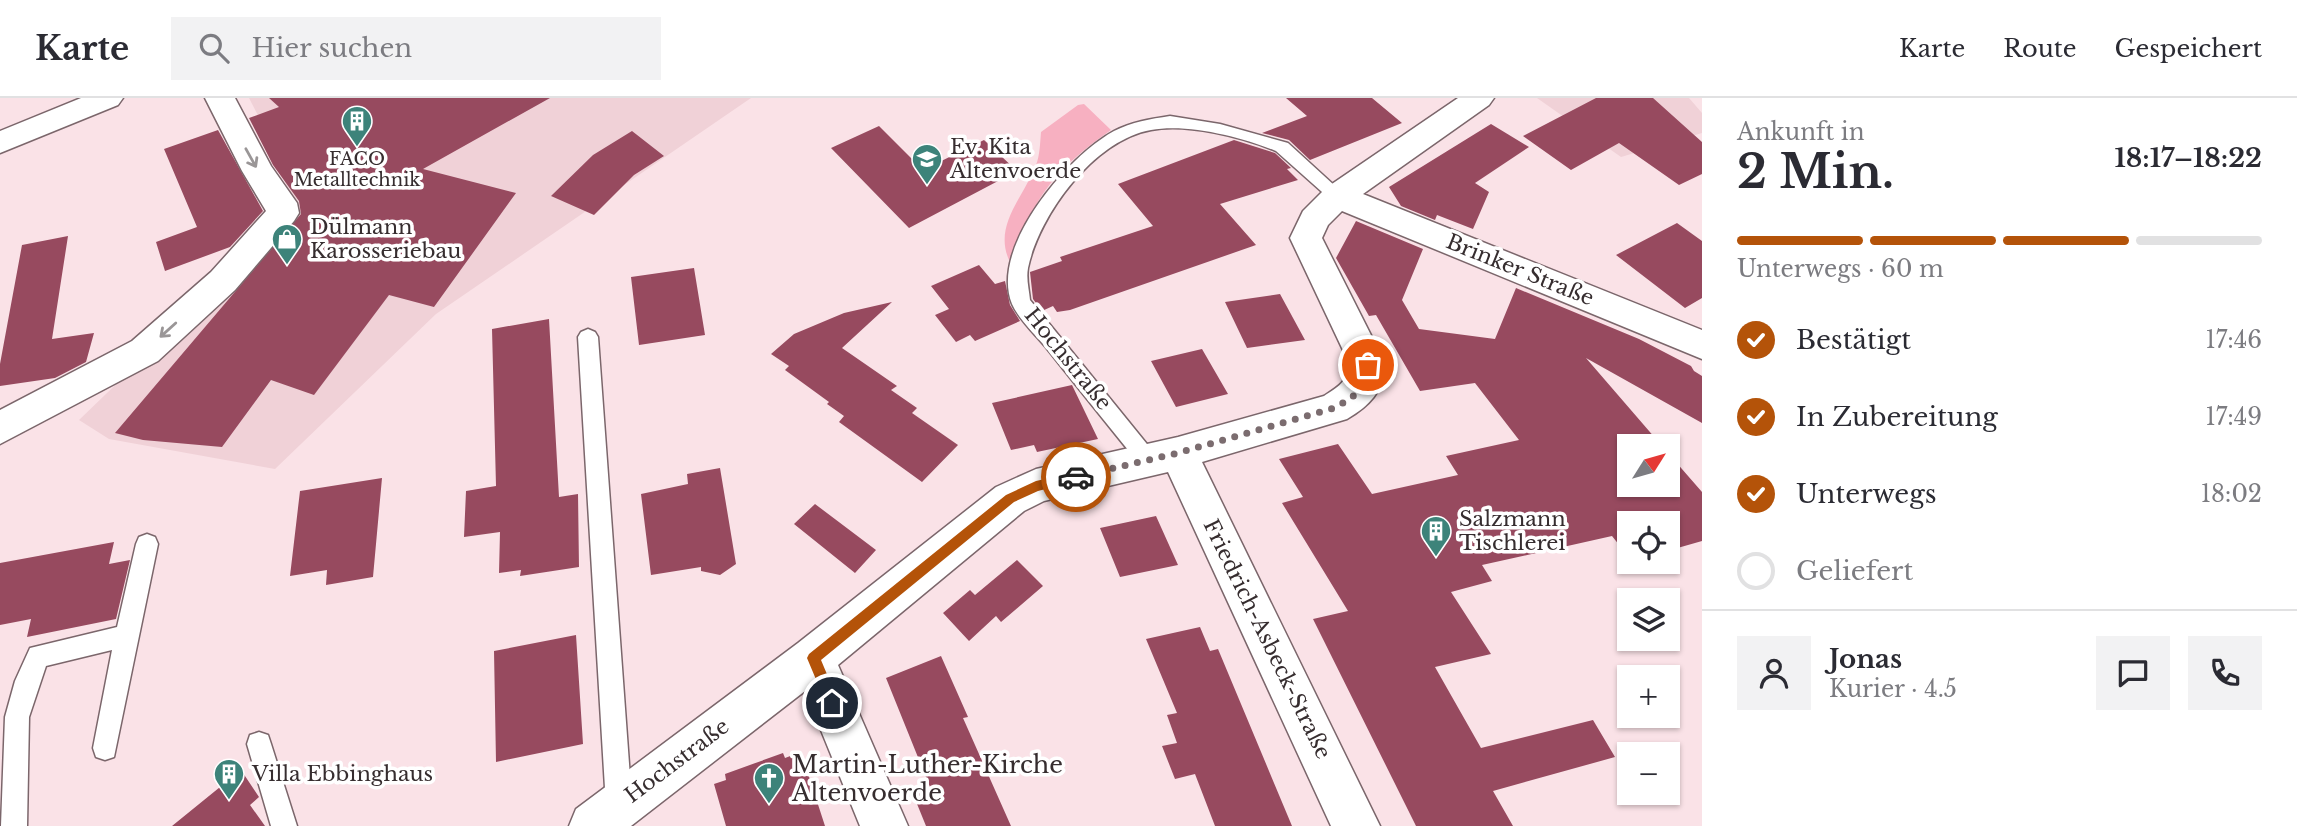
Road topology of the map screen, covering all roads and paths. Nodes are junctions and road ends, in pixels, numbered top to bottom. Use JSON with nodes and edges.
{"nodes":[{"id":1,"x":108,"y":98,"type":"edge"},
{"id":2,"x":220,"y":98,"type":"edge"},
{"id":3,"x":1479,"y":98,"type":"edge"},
{"id":4,"x":0,"y":143,"type":"edge"},
{"id":5,"x":1337,"y":195,"type":"junction"},
{"id":6,"x":588,"y":337,"type":"dead end"},
{"id":7,"x":1702,"y":345,"type":"edge"},
{"id":8,"x":0,"y":428,"type":"edge"},
{"id":9,"x":1163,"y":456,"type":"junction"},
{"id":10,"x":148,"y":544,"type":"dead end"},
{"id":11,"x":127,"y":636,"type":"junction"},
{"id":12,"x":813,"y":658,"type":"junction"},
{"id":13,"x":259,"y":744,"type":"dead end"},
{"id":14,"x":105,"y":748,"type":"dead end"},
{"id":15,"x":606,"y":815,"type":"edge"},
{"id":16,"x":14,"y":826,"type":"edge"},
{"id":17,"x":284,"y":826,"type":"edge"},
{"id":18,"x":884,"y":826,"type":"edge"},
{"id":19,"x":1356,"y":826,"type":"edge"}],
"edges":[{"from":1,"to":4,"type":"street"},
{"from":2,"to":8,"type":"street","one_way":true},
{"from":3,"to":5,"type":"street"},
{"from":5,"to":7,"type":"street","name":"Brinker Straße"},
{"from":5,"to":9,"type":"street","name":"Hochstraße"},
{"from":5,"to":9,"type":"lane","name":"Hochstraße"},
{"from":6,"to":15,"type":"lane"},
{"from":9,"to":12,"type":"street","name":"Hochstraße"},
{"from":9,"to":19,"type":"street","name":"Friedrich-Asbeck-Straße"},
{"from":10,"to":11,"type":"lane"},
{"from":11,"to":14,"type":"lane"},
{"from":11,"to":16,"type":"lane"},
{"from":12,"to":15,"type":"street","name":"Hochstraße"},
{"from":12,"to":18,"type":"street"},
{"from":13,"to":17,"type":"lane"}]}
